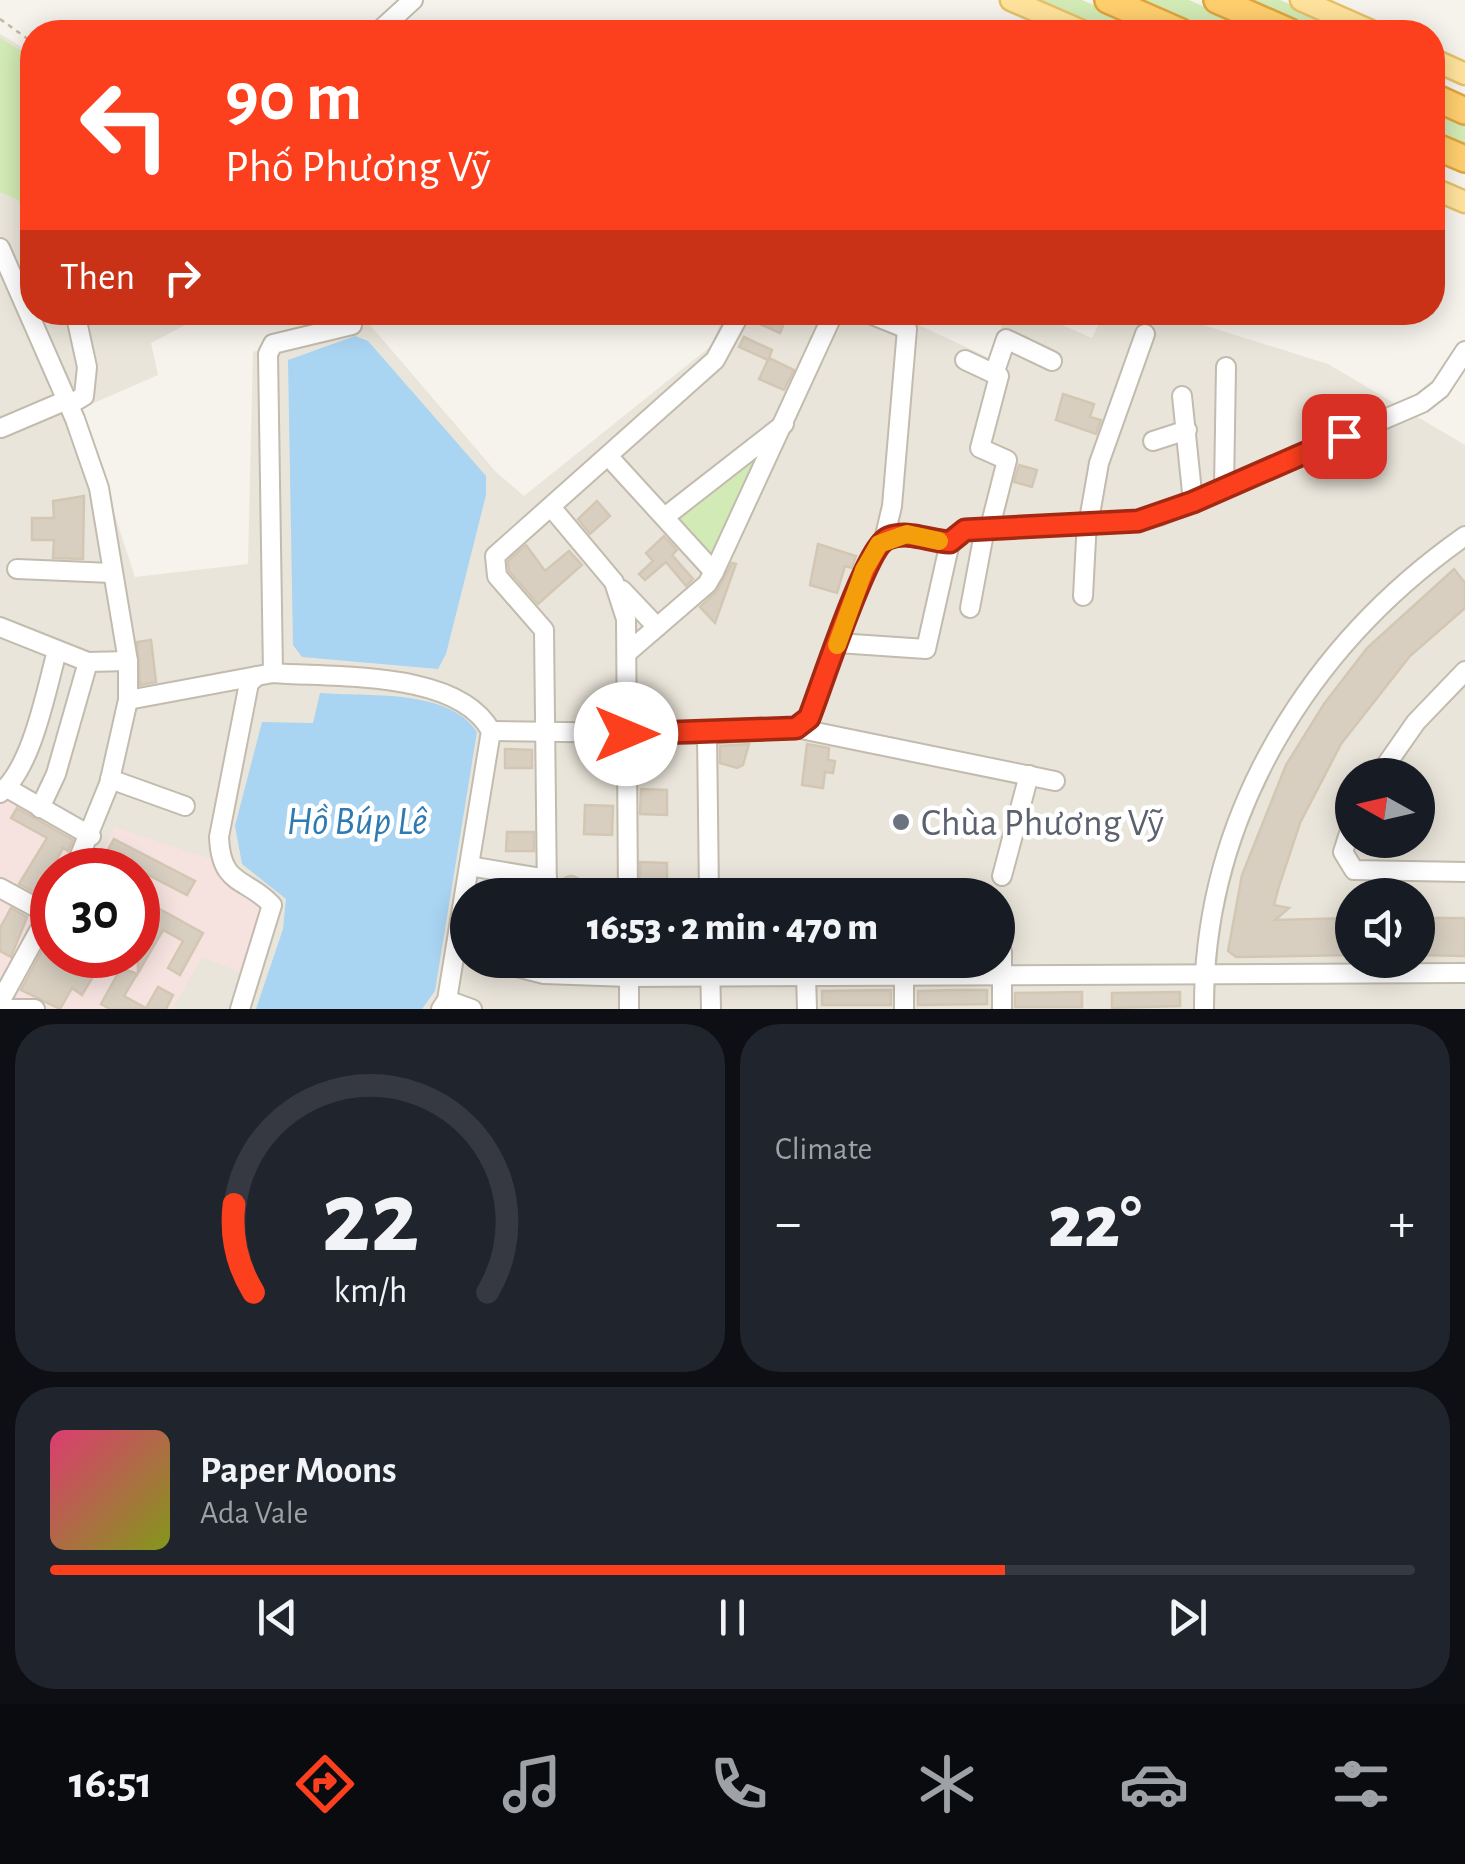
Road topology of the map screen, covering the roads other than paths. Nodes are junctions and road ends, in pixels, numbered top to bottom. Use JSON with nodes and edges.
{"nodes":[{"id":1,"x":412,"y":0,"type":"edge"},
{"id":2,"x":1012,"y":0,"type":"edge"},
{"id":3,"x":1108,"y":0,"type":"edge"},
{"id":4,"x":1218,"y":0,"type":"edge"},
{"id":5,"x":1301,"y":0,"type":"edge"},
{"id":6,"x":391,"y":20,"type":"edge"},
{"id":7,"x":1057,"y":20,"type":"edge"},
{"id":8,"x":1153,"y":20,"type":"edge"},
{"id":9,"x":1263,"y":20,"type":"edge"},
{"id":10,"x":1346,"y":20,"type":"edge"},
{"id":11,"x":0,"y":248,"type":"edge"},
{"id":12,"x":20,"y":293,"type":"edge"},
{"id":13,"x":34,"y":325,"type":"edge"},
{"id":14,"x":78,"y":325,"type":"edge"},
{"id":15,"x":352,"y":325,"type":"edge"},
{"id":16,"x":734,"y":325,"type":"edge"},
{"id":17,"x":828,"y":325,"type":"edge"},
{"id":18,"x":897,"y":325,"type":"edge"},
{"id":19,"x":1144,"y":334,"type":"dead end"},
{"id":20,"x":1465,"y":351,"type":"edge"},
{"id":21,"x":966,"y":360,"type":"dead end"},
{"id":22,"x":1052,"y":361,"type":"dead end"},
{"id":23,"x":1226,"y":368,"type":"dead end"},
{"id":24,"x":994,"y":374,"type":"junction"},
{"id":25,"x":1182,"y":396,"type":"dead end"},
{"id":26,"x":68,"y":402,"type":"junction"},
{"id":27,"x":787,"y":422,"type":"junction"},
{"id":28,"x":1,"y":428,"type":"edge"},
{"id":29,"x":1187,"y":430,"type":"junction"},
{"id":30,"x":1153,"y":441,"type":"dead end"},
{"id":31,"x":609,"y":456,"type":"junction"},
{"id":32,"x":1224,"y":488,"type":"junction"},
{"id":33,"x":1193,"y":502,"type":"junction"},
{"id":34,"x":551,"y":507,"type":"junction"},
{"id":35,"x":666,"y":516,"type":"junction"},
{"id":36,"x":1088,"y":520,"type":"junction"},
{"id":37,"x":987,"y":528,"type":"junction"},
{"id":38,"x":1465,"y":536,"type":"edge"},
{"id":39,"x":884,"y":540,"type":"junction"},
{"id":40,"x":950,"y":542,"type":"junction"},
{"id":41,"x":18,"y":570,"type":"dead end"},
{"id":42,"x":714,"y":572,"type":"junction"},
{"id":43,"x":112,"y":573,"type":"junction"},
{"id":44,"x":614,"y":582,"type":"junction"},
{"id":45,"x":1083,"y":596,"type":"dead end"},
{"id":46,"x":970,"y":608,"type":"dead end"},
{"id":47,"x":657,"y":626,"type":"junction"},
{"id":48,"x":0,"y":627,"type":"edge"},
{"id":49,"x":838,"y":644,"type":"junction"},
{"id":50,"x":57,"y":651,"type":"junction"},
{"id":51,"x":626,"y":653,"type":"junction"},
{"id":52,"x":128,"y":660,"type":"junction"},
{"id":53,"x":88,"y":662,"type":"junction"},
{"id":54,"x":1465,"y":671,"type":"edge"},
{"id":55,"x":265,"y":674,"type":"junction"},
{"id":56,"x":128,"y":700,"type":"junction"},
{"id":57,"x":796,"y":728,"type":"junction"},
{"id":58,"x":491,"y":731,"type":"junction"},
{"id":59,"x":626,"y":734,"type":"junction"},
{"id":60,"x":706,"y":734,"type":"junction"},
{"id":61,"x":546,"y":735,"type":"junction"},
{"id":62,"x":1391,"y":758,"type":"edge"},
{"id":63,"x":1029,"y":775,"type":"junction"},
{"id":64,"x":110,"y":779,"type":"junction"},
{"id":65,"x":1055,"y":781,"type":"dead end"},
{"id":66,"x":3,"y":791,"type":"edge"},
{"id":67,"x":185,"y":806,"type":"dead end"},
{"id":68,"x":40,"y":808,"type":"junction"},
{"id":69,"x":91,"y":836,"type":"junction"},
{"id":70,"x":85,"y":848,"type":"edge"},
{"id":71,"x":1347,"y":858,"type":"edge"},
{"id":72,"x":469,"y":866,"type":"junction"},
{"id":73,"x":1465,"y":872,"type":"edge"},
{"id":74,"x":1002,"y":876,"type":"dead end"},
{"id":75,"x":468,"y":878,"type":"edge"},
{"id":76,"x":514,"y":878,"type":"edge"},
{"id":77,"x":547,"y":878,"type":"edge"},
{"id":78,"x":628,"y":878,"type":"edge"},
{"id":79,"x":709,"y":878,"type":"edge"},
{"id":80,"x":0,"y":888,"type":"edge"},
{"id":81,"x":30,"y":903,"type":"edge"},
{"id":82,"x":30,"y":937,"type":"edge"},
{"id":83,"x":8,"y":962,"type":"edge"},
{"id":84,"x":1465,"y":972,"type":"edge"},
{"id":85,"x":1015,"y":974,"type":"edge"},
{"id":86,"x":1204,"y":974,"type":"junction"},
{"id":87,"x":453,"y":978,"type":"edge"},
{"id":88,"x":629,"y":978,"type":"edge"},
{"id":89,"x":711,"y":978,"type":"edge"},
{"id":90,"x":806,"y":978,"type":"edge"},
{"id":91,"x":904,"y":978,"type":"edge"},
{"id":92,"x":1002,"y":978,"type":"edge"},
{"id":93,"x":3,"y":1000,"type":"edge"},
{"id":94,"x":444,"y":1006,"type":"edge"},
{"id":95,"x":34,"y":1009,"type":"edge"},
{"id":96,"x":240,"y":1009,"type":"edge"},
{"id":97,"x":472,"y":1009,"type":"edge"},
{"id":98,"x":629,"y":1009,"type":"edge"},
{"id":99,"x":711,"y":1009,"type":"edge"},
{"id":100,"x":807,"y":1009,"type":"edge"},
{"id":101,"x":904,"y":1009,"type":"edge"},
{"id":102,"x":1002,"y":1009,"type":"edge"},
{"id":103,"x":1204,"y":1009,"type":"edge"}],
"edges":[{"from":1,"to":6,"type":"street"},
{"from":2,"to":7,"type":"main road"},
{"from":3,"to":8,"type":"highway"},
{"from":4,"to":9,"type":"highway"},
{"from":5,"to":10,"type":"main road"},
{"from":11,"to":12,"type":"street"},
{"from":13,"to":26,"type":"street"},
{"from":14,"to":26,"type":"street"},
{"from":15,"to":55,"type":"street"},
{"from":16,"to":31,"type":"street"},
{"from":17,"to":27,"type":"street"},
{"from":18,"to":39,"type":"street"},
{"from":19,"to":36,"type":"street"},
{"from":20,"to":32,"type":"street"},
{"from":21,"to":24,"type":"street"},
{"from":22,"to":24,"type":"street"},
{"from":23,"to":32,"type":"street"},
{"from":24,"to":37,"type":"street"},
{"from":25,"to":29,"type":"street"},
{"from":26,"to":28,"type":"street"},
{"from":26,"to":43,"type":"street"},
{"from":27,"to":35,"type":"street"},
{"from":27,"to":42,"type":"street"},
{"from":29,"to":30,"type":"street"},
{"from":29,"to":33,"type":"street"},
{"from":31,"to":34,"type":"street"},
{"from":31,"to":35,"type":"street"},
{"from":32,"to":33,"type":"street"},
{"from":33,"to":36,"type":"street"},
{"from":34,"to":44,"type":"street"},
{"from":34,"to":61,"type":"street"},
{"from":35,"to":42,"type":"street"},
{"from":36,"to":37,"type":"street"},
{"from":36,"to":45,"type":"street"},
{"from":37,"to":40,"type":"street"},
{"from":37,"to":46,"type":"street"},
{"from":38,"to":86,"type":"street"},
{"from":39,"to":40,"type":"street"},
{"from":39,"to":49,"type":"street"},
{"from":40,"to":49,"type":"street"},
{"from":41,"to":43,"type":"street"},
{"from":42,"to":47,"type":"street"},
{"from":43,"to":52,"type":"street"},
{"from":44,"to":47,"type":"street"},
{"from":44,"to":51,"type":"street"},
{"from":47,"to":51,"type":"street"},
{"from":48,"to":50,"type":"street"},
{"from":49,"to":57,"type":"street"},
{"from":50,"to":53,"type":"street"},
{"from":50,"to":66,"type":"street"},
{"from":51,"to":59,"type":"street"},
{"from":52,"to":53,"type":"street"},
{"from":52,"to":56,"type":"street"},
{"from":53,"to":68,"type":"street"},
{"from":54,"to":62,"type":"street"},
{"from":55,"to":56,"type":"street"},
{"from":55,"to":58,"type":"street"},
{"from":55,"to":96,"type":"street"},
{"from":56,"to":64,"type":"street"},
{"from":57,"to":60,"type":"street"},
{"from":57,"to":63,"type":"street"},
{"from":58,"to":61,"type":"street"},
{"from":58,"to":72,"type":"street"},
{"from":59,"to":60,"type":"street"},
{"from":59,"to":61,"type":"street"},
{"from":59,"to":78,"type":"street"},
{"from":60,"to":79,"type":"street"},
{"from":61,"to":77,"type":"street"},
{"from":63,"to":65,"type":"street"},
{"from":63,"to":74,"type":"street"},
{"from":64,"to":67,"type":"street"},
{"from":64,"to":69,"type":"street"},
{"from":66,"to":68,"type":"street"},
{"from":68,"to":69,"type":"street"},
{"from":69,"to":70,"type":"street"},
{"from":71,"to":73,"type":"street"},
{"from":72,"to":75,"type":"street"},
{"from":72,"to":76,"type":"street"},
{"from":80,"to":81,"type":"street"},
{"from":82,"to":83,"type":"street"},
{"from":83,"to":93,"type":"street"},
{"from":84,"to":86,"type":"street"},
{"from":85,"to":86,"type":"street"},
{"from":86,"to":103,"type":"street"},
{"from":87,"to":94,"type":"street"},
{"from":88,"to":98,"type":"street"},
{"from":89,"to":99,"type":"street"},
{"from":90,"to":100,"type":"street"},
{"from":91,"to":101,"type":"street"},
{"from":92,"to":102,"type":"street"},
{"from":93,"to":95,"type":"street"},
{"from":94,"to":97,"type":"street"}]}
